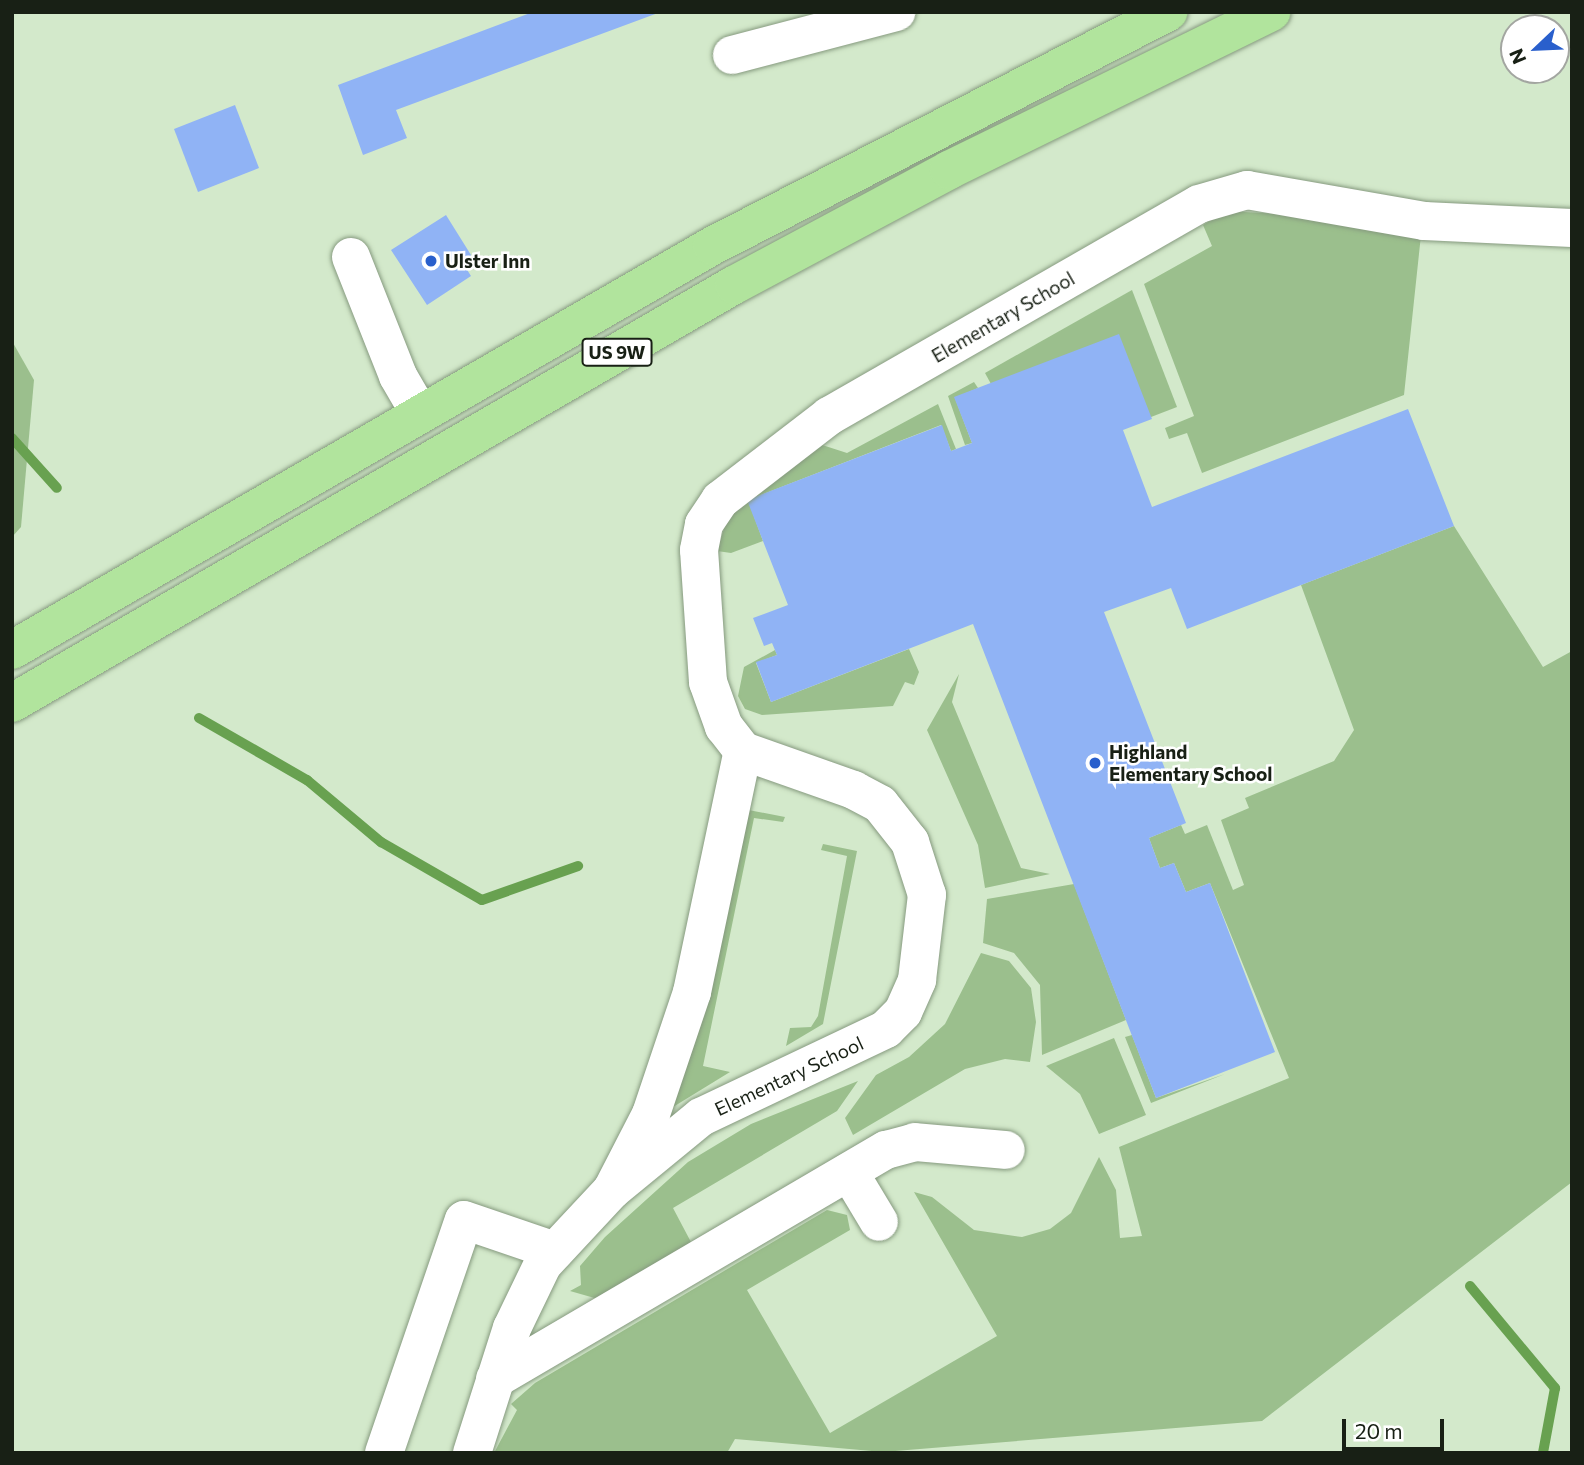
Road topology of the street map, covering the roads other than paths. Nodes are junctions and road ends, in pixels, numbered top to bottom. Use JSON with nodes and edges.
{"nodes":[{"id":1,"x":896,"y":12,"type":"edge"},
{"id":2,"x":1168,"y":12,"type":"edge"},
{"id":3,"x":1272,"y":12,"type":"edge"},
{"id":4,"x":1294,"y":12,"type":"edge"},
{"id":5,"x":1237,"y":29,"type":"junction"},
{"id":6,"x":732,"y":55,"type":"dead end"},
{"id":7,"x":1572,"y":228,"type":"edge"},
{"id":8,"x":351,"y":257,"type":"dead end"},
{"id":9,"x":420,"y":414,"type":"junction"},
{"id":10,"x":12,"y":650,"type":"edge"},
{"id":11,"x":12,"y":703,"type":"edge"},
{"id":12,"x":743,"y":751,"type":"junction"},
{"id":13,"x":1006,"y":1150,"type":"dead end"},
{"id":14,"x":849,"y":1172,"type":"junction"},
{"id":15,"x":612,"y":1189,"type":"junction"},
{"id":16,"x":879,"y":1222,"type":"dead end"},
{"id":17,"x":555,"y":1251,"type":"junction"},
{"id":18,"x":495,"y":1379,"type":"junction"},
{"id":19,"x":384,"y":1453,"type":"edge"},
{"id":20,"x":472,"y":1453,"type":"edge"}],
"edges":[{"from":1,"to":6,"type":"street"},
{"from":2,"to":9,"type":"highway","number":"US 9W"},
{"from":3,"to":5,"type":"highway","number":"US 9W"},
{"from":4,"to":5,"type":"highway"},
{"from":5,"to":11,"type":"highway","number":"US 9W"},
{"from":7,"to":12,"type":"street","name":"Elementary School"},
{"from":8,"to":9,"type":"street"},
{"from":9,"to":10,"type":"highway","number":"US 9W"},
{"from":12,"to":15,"type":"street","name":"Elementary School"},
{"from":12,"to":15,"type":"street","name":"Elementary School"},
{"from":13,"to":14,"type":"street"},
{"from":14,"to":16,"type":"street"},
{"from":14,"to":18,"type":"street"},
{"from":15,"to":17,"type":"street","name":"Elementary School"},
{"from":17,"to":18,"type":"street","name":"Elementary School"},
{"from":17,"to":19,"type":"street"},
{"from":18,"to":20,"type":"street","name":"Elementary School"}]}
